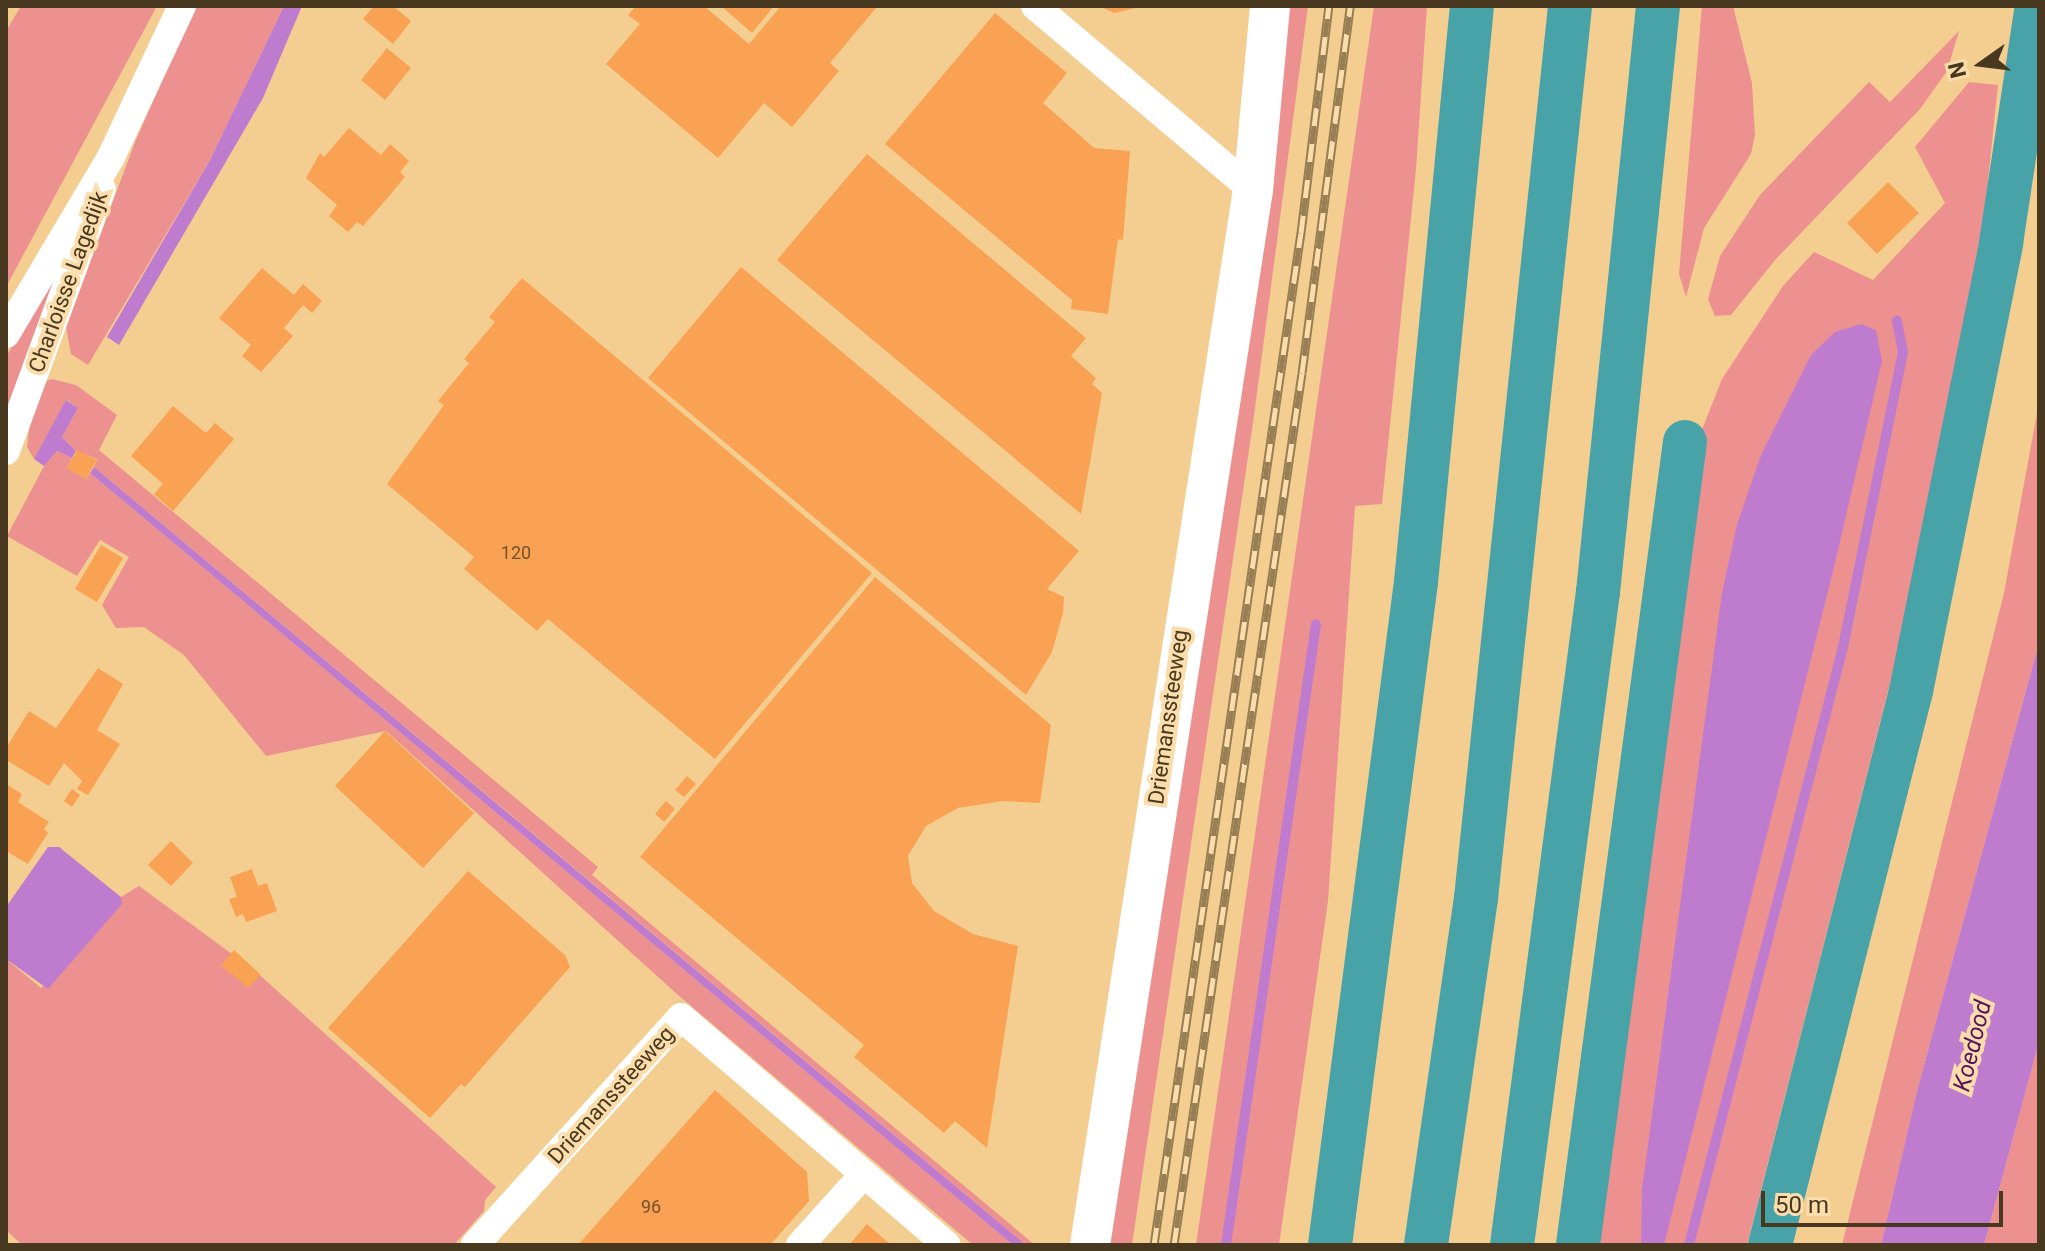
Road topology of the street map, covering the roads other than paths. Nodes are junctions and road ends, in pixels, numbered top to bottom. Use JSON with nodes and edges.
{"nodes":[{"id":1,"x":182,"y":6,"type":"edge"},
{"id":2,"x":1035,"y":6,"type":"edge"},
{"id":3,"x":1270,"y":6,"type":"edge"},
{"id":4,"x":1472,"y":6,"type":"edge"},
{"id":5,"x":1570,"y":6,"type":"edge"},
{"id":6,"x":1658,"y":6,"type":"edge"},
{"id":7,"x":2037,"y":6,"type":"edge"},
{"id":8,"x":111,"y":157,"type":"junction"},
{"id":9,"x":1253,"y":190,"type":"junction"},
{"id":10,"x":6,"y":334,"type":"edge"},
{"id":11,"x":1685,"y":442,"type":"dead end"},
{"id":12,"x":6,"y":451,"type":"edge"},
{"id":13,"x":863,"y":1175,"type":"junction"},
{"id":14,"x":475,"y":1245,"type":"edge"},
{"id":15,"x":800,"y":1245,"type":"edge"},
{"id":16,"x":947,"y":1245,"type":"edge"},
{"id":17,"x":1090,"y":1245,"type":"edge"},
{"id":18,"x":1330,"y":1245,"type":"edge"},
{"id":19,"x":1426,"y":1245,"type":"edge"},
{"id":20,"x":1512,"y":1245,"type":"edge"},
{"id":21,"x":1578,"y":1245,"type":"edge"},
{"id":22,"x":1770,"y":1245,"type":"edge"}],
"edges":[{"from":1,"to":8,"type":"street","name":"Charloisse Lagedijk"},
{"from":2,"to":9,"type":"street"},
{"from":3,"to":9,"type":"main road","name":"Driemanssteeweg"},
{"from":4,"to":18,"type":"highway"},
{"from":5,"to":19,"type":"highway"},
{"from":6,"to":20,"type":"highway"},
{"from":7,"to":22,"type":"highway"},
{"from":8,"to":10,"type":"street","name":"Charloisse Lagedijk"},
{"from":8,"to":12,"type":"street","name":"Charloisse Lagedijk"},
{"from":9,"to":17,"type":"main road","name":"Driemanssteeweg"},
{"from":11,"to":21,"type":"highway"},
{"from":13,"to":14,"type":"street","name":"Driemanssteeweg"},
{"from":13,"to":15,"type":"street"},
{"from":13,"to":16,"type":"street","name":"Driemanssteeweg"}]}
